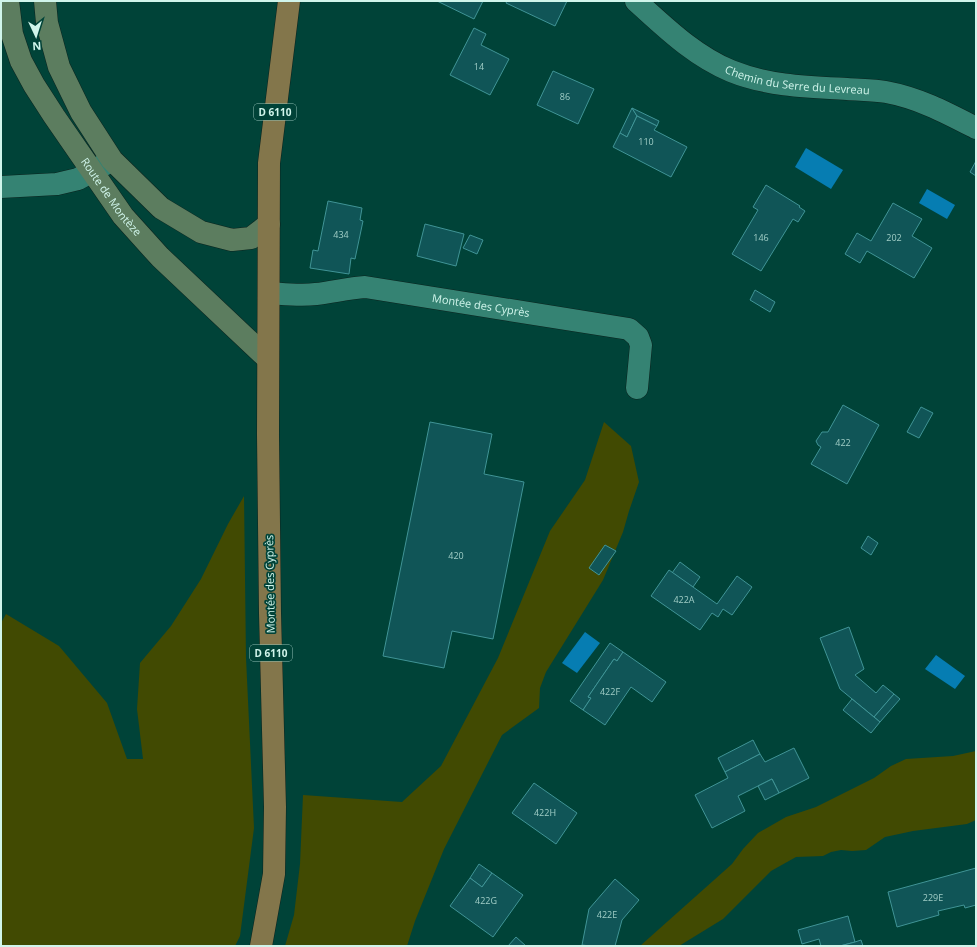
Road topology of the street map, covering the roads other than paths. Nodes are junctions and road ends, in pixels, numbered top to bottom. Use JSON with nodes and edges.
{"nodes":[{"id":1,"x":8,"y":1,"type":"edge"},
{"id":2,"x":45,"y":1,"type":"edge"},
{"id":3,"x":289,"y":1,"type":"edge"},
{"id":4,"x":636,"y":1,"type":"edge"},
{"id":5,"x":976,"y":128,"type":"edge"},
{"id":6,"x":112,"y":160,"type":"junction"},
{"id":7,"x":92,"y":172,"type":"junction"},
{"id":8,"x":1,"y":187,"type":"edge"},
{"id":9,"x":269,"y":224,"type":"junction"},
{"id":10,"x":269,"y":293,"type":"junction"},
{"id":11,"x":267,"y":358,"type":"junction"},
{"id":12,"x":637,"y":388,"type":"dead end"},
{"id":13,"x":261,"y":946,"type":"edge"}],
"edges":[{"from":1,"to":7,"type":"street","name":"Route de Montèze"},
{"from":2,"to":6,"type":"street","name":"Route de Montèze"},
{"from":3,"to":9,"type":"main road","name":"Montée des Cyprès","number":"D 6110"},
{"from":4,"to":5,"type":"street","name":"Chemin du Serre du Levreau"},
{"from":6,"to":7,"type":"street"},
{"from":6,"to":9,"type":"street","name":"Route de Montèze"},
{"from":7,"to":8,"type":"street"},
{"from":7,"to":11,"type":"street","name":"Route de Montèze"},
{"from":9,"to":10,"type":"main road","name":"Montée des Cyprès","number":"D 6110"},
{"from":10,"to":11,"type":"main road","name":"Montée des Cyprès","number":"D 6110"},
{"from":10,"to":12,"type":"street","name":"Montée des Cyprès"},
{"from":11,"to":13,"type":"main road","name":"Montée des Cyprès","number":"D 6110"}]}
